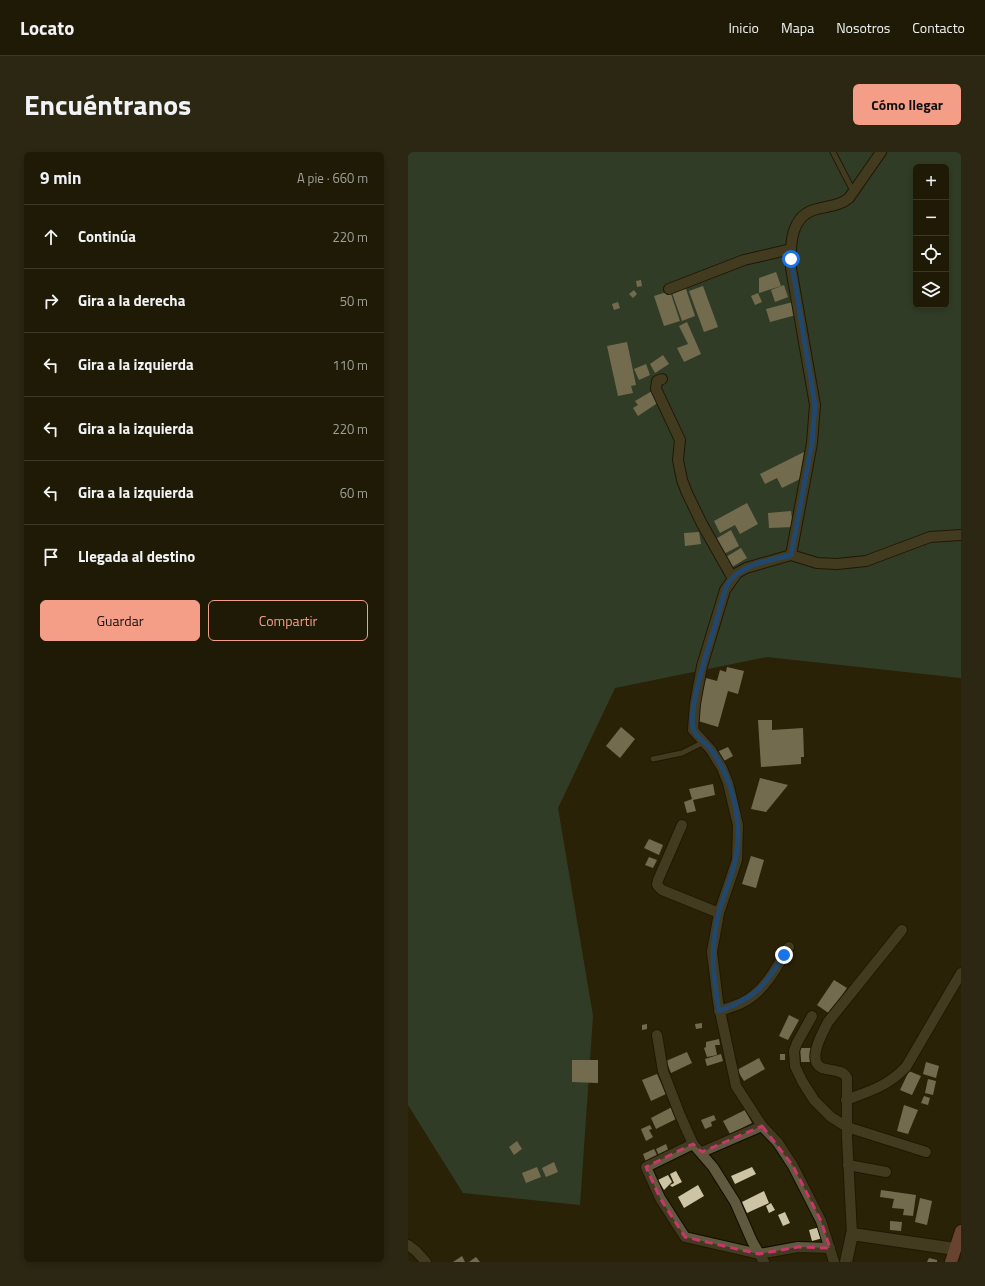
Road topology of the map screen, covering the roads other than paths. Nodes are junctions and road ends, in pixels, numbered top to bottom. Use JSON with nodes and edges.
{"nodes":[{"id":1,"x":833,"y":152,"type":"edge"},
{"id":2,"x":881,"y":152,"type":"edge"},
{"id":3,"x":853,"y":191,"type":"junction"},
{"id":4,"x":791,"y":249,"type":"junction"},
{"id":5,"x":669,"y":289,"type":"dead end"},
{"id":6,"x":662,"y":379,"type":"dead end"},
{"id":7,"x":961,"y":535,"type":"edge"},
{"id":8,"x":791,"y":555,"type":"junction"},
{"id":9,"x":732,"y":577,"type":"junction"},
{"id":10,"x":704,"y":742,"type":"junction"},
{"id":11,"x":653,"y":759,"type":"dead end"},
{"id":12,"x":682,"y":825,"type":"dead end"},
{"id":13,"x":719,"y":913,"type":"junction"},
{"id":14,"x":902,"y":930,"type":"dead end"},
{"id":15,"x":789,"y":947,"type":"dead end"},
{"id":16,"x":961,"y":973,"type":"edge"},
{"id":17,"x":719,"y":1011,"type":"junction"},
{"id":18,"x":812,"y":1016,"type":"dead end"},
{"id":19,"x":658,"y":1035,"type":"dead end"},
{"id":20,"x":846,"y":1100,"type":"junction"},
{"id":21,"x":762,"y":1126,"type":"junction"},
{"id":22,"x":847,"y":1127,"type":"junction"},
{"id":23,"x":693,"y":1144,"type":"junction"},
{"id":24,"x":702,"y":1152,"type":"junction"},
{"id":25,"x":926,"y":1152,"type":"dead end"},
{"id":26,"x":848,"y":1165,"type":"junction"},
{"id":27,"x":886,"y":1172,"type":"dead end"},
{"id":28,"x":961,"y":1231,"type":"edge"},
{"id":29,"x":852,"y":1234,"type":"junction"},
{"id":30,"x":408,"y":1245,"type":"edge"},
{"id":31,"x":830,"y":1248,"type":"junction"},
{"id":32,"x":955,"y":1249,"type":"junction"},
{"id":33,"x":762,"y":1258,"type":"edge"},
{"id":34,"x":426,"y":1262,"type":"edge"},
{"id":35,"x":834,"y":1262,"type":"edge"},
{"id":36,"x":846,"y":1262,"type":"edge"},
{"id":37,"x":951,"y":1262,"type":"edge"}],
"edges":[{"from":1,"to":3,"type":"lane"},
{"from":2,"to":3,"type":"street"},
{"from":3,"to":4,"type":"street"},
{"from":4,"to":5,"type":"street"},
{"from":4,"to":8,"type":"street"},
{"from":6,"to":9,"type":"street"},
{"from":7,"to":8,"type":"street"},
{"from":8,"to":9,"type":"street"},
{"from":9,"to":10,"type":"street"},
{"from":10,"to":11,"type":"lane"},
{"from":10,"to":13,"type":"street"},
{"from":12,"to":13,"type":"street"},
{"from":13,"to":17,"type":"street"},
{"from":14,"to":20,"type":"street"},
{"from":15,"to":17,"type":"street"},
{"from":16,"to":20,"type":"street"},
{"from":17,"to":21,"type":"street"},
{"from":18,"to":22,"type":"street"},
{"from":19,"to":23,"type":"street"},
{"from":20,"to":22,"type":"street"},
{"from":21,"to":24,"type":"street"},
{"from":21,"to":31,"type":"street"},
{"from":22,"to":25,"type":"street"},
{"from":22,"to":26,"type":"street"},
{"from":23,"to":24,"type":"street"},
{"from":23,"to":33,"type":"street"},
{"from":24,"to":33,"type":"street"},
{"from":26,"to":27,"type":"street"},
{"from":26,"to":29,"type":"street"},
{"from":28,"to":32,"type":"main road"},
{"from":29,"to":32,"type":"main road"},
{"from":29,"to":36,"type":"main road"},
{"from":30,"to":34,"type":"street"},
{"from":31,"to":33,"type":"street"},
{"from":31,"to":35,"type":"street"},
{"from":32,"to":37,"type":"main road"}]}
